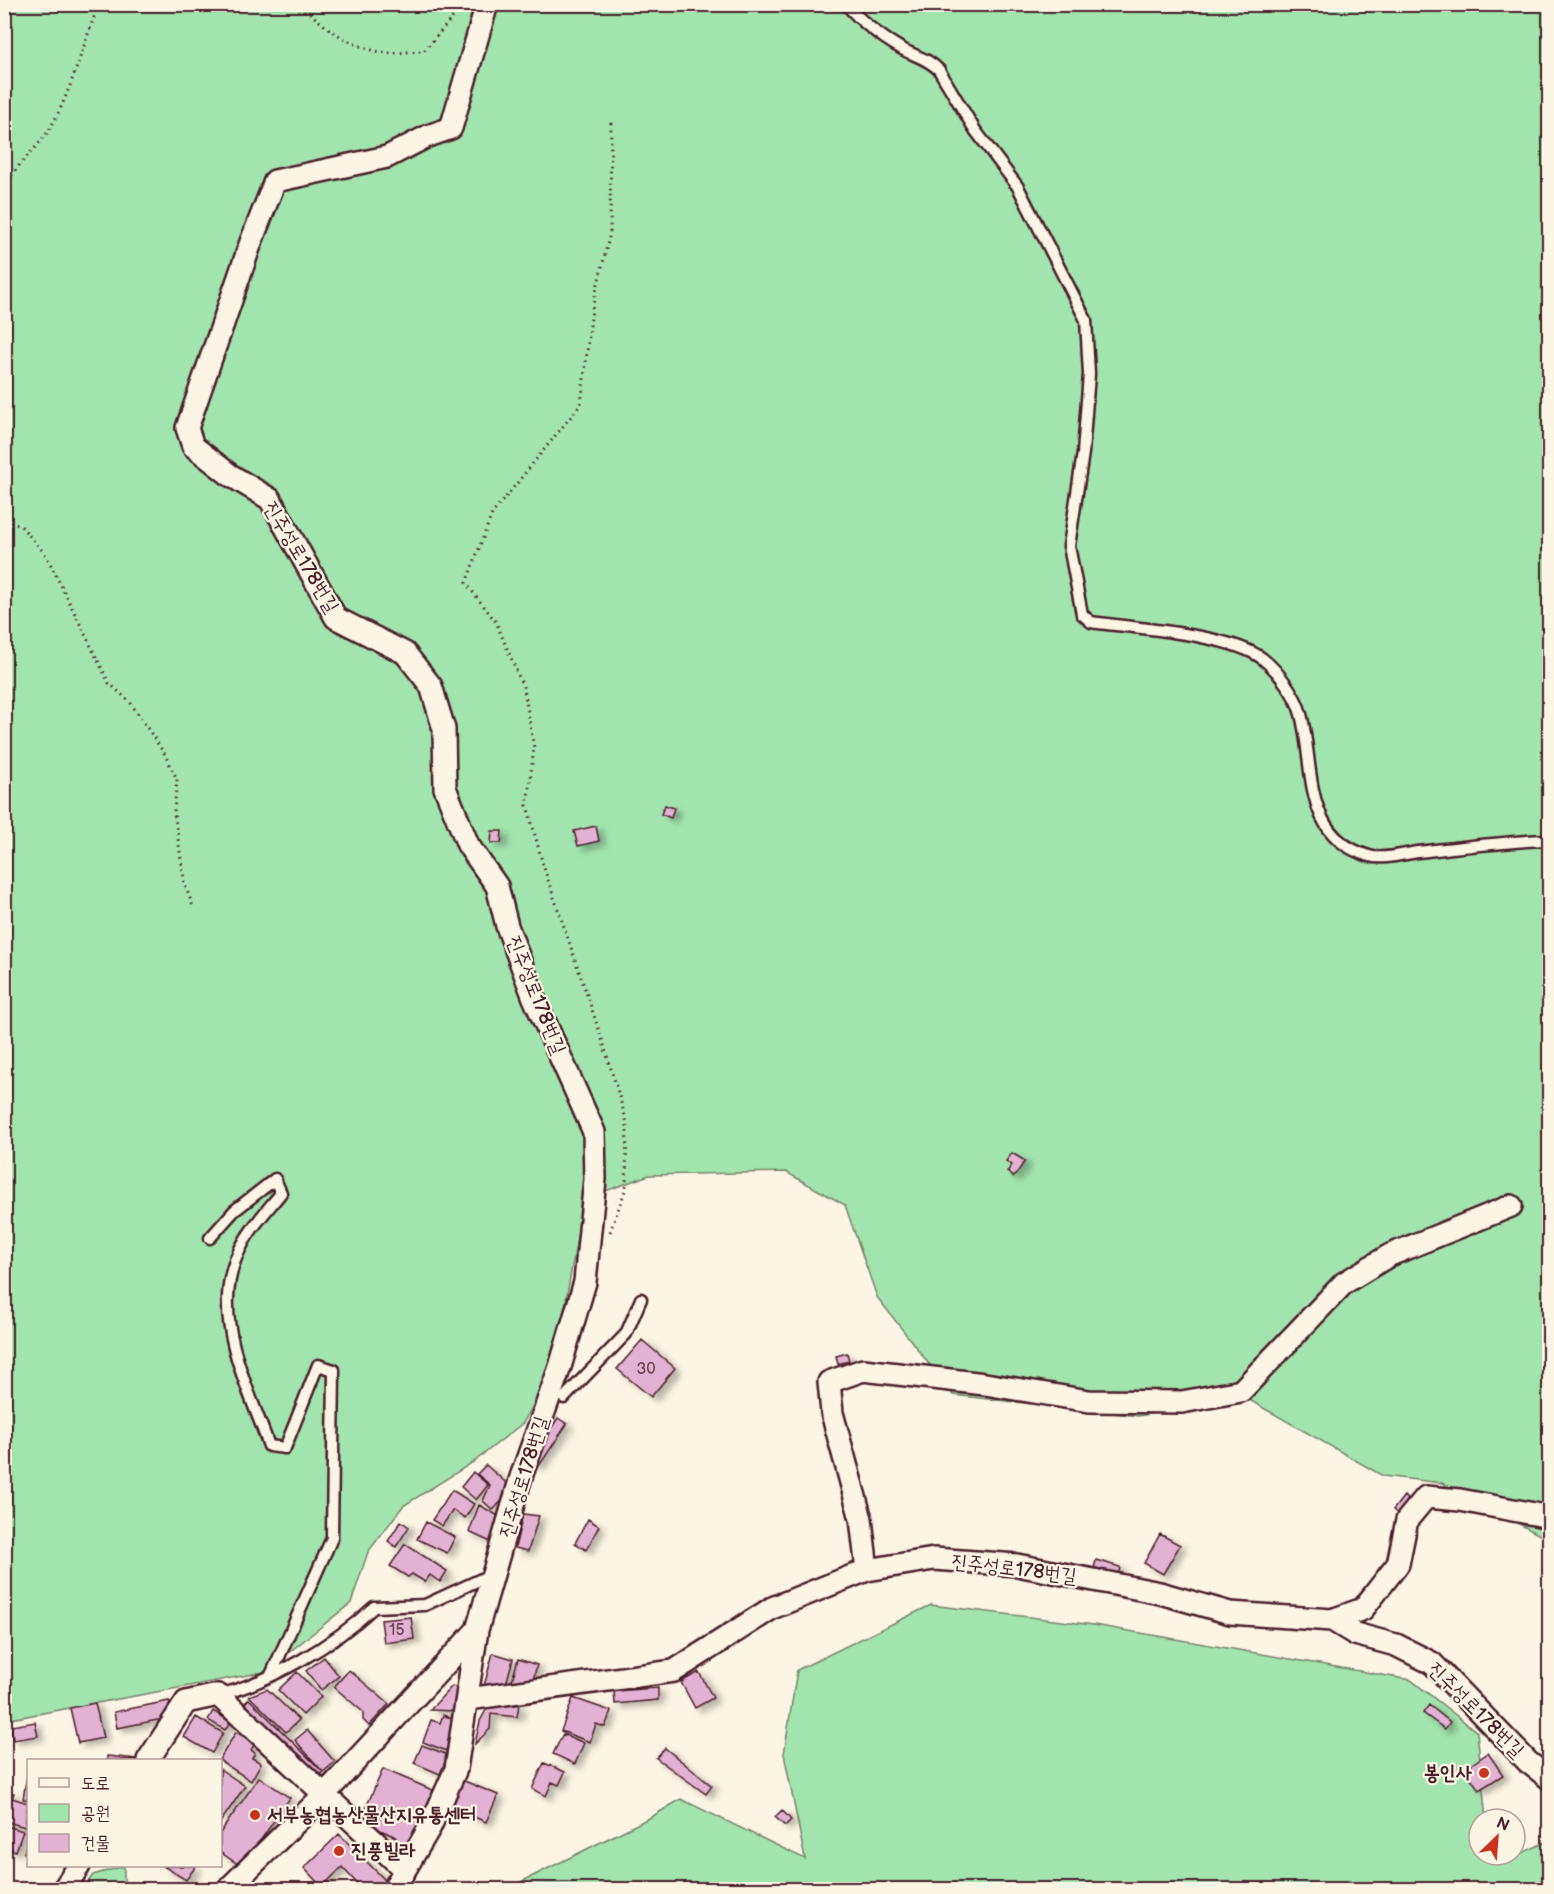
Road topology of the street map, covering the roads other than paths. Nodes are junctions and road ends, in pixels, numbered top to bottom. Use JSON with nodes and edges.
{"nodes":[{"id":1,"x":487,"y":4,"type":"edge"},
{"id":2,"x":846,"y":4,"type":"edge"},
{"id":3,"x":1550,"y":840,"type":"edge"},
{"id":4,"x":1511,"y":1206,"type":"dead end"},
{"id":5,"x":210,"y":1238,"type":"dead end"},
{"id":6,"x":642,"y":1299,"type":"dead end"},
{"id":7,"x":564,"y":1398,"type":"dead end"},
{"id":8,"x":1550,"y":1517,"type":"edge"},
{"id":9,"x":867,"y":1570,"type":"junction"},
{"id":10,"x":496,"y":1572,"type":"junction"},
{"id":11,"x":1332,"y":1620,"type":"junction"},
{"id":12,"x":477,"y":1630,"type":"junction"},
{"id":13,"x":271,"y":1675,"type":"junction"},
{"id":14,"x":218,"y":1695,"type":"junction"},
{"id":15,"x":468,"y":1699,"type":"junction"},
{"id":16,"x":149,"y":1759,"type":"edge"},
{"id":17,"x":1550,"y":1779,"type":"edge"},
{"id":18,"x":323,"y":1796,"type":"junction"},
{"id":19,"x":78,"y":1867,"type":"edge"},
{"id":20,"x":405,"y":1870,"type":"junction"},
{"id":21,"x":63,"y":1890,"type":"edge"},
{"id":22,"x":227,"y":1890,"type":"edge"},
{"id":23,"x":393,"y":1890,"type":"edge"}],
"edges":[{"from":1,"to":10,"type":"street","name":"진주성로178번길"},
{"from":2,"to":3,"type":"lane"},
{"from":4,"to":9,"type":"street"},
{"from":5,"to":13,"type":"lane"},
{"from":6,"to":7,"type":"lane"},
{"from":8,"to":11,"type":"street","name":"진주성로178번길"},
{"from":9,"to":11,"type":"street","name":"진주성로178번길"},
{"from":9,"to":15,"type":"street","name":"진주성로178번길"},
{"from":10,"to":12,"type":"street","name":"진주성로178번길"},
{"from":10,"to":13,"type":"lane"},
{"from":11,"to":17,"type":"street","name":"진주성로178번길"},
{"from":12,"to":15,"type":"street","name":"진주성로178번길"},
{"from":12,"to":18,"type":"street","name":"진주성로178번길"},
{"from":13,"to":14,"type":"lane"},
{"from":14,"to":16,"type":"street"},
{"from":14,"to":18,"type":"street"},
{"from":15,"to":20,"type":"street","name":"진주성로178번길"},
{"from":18,"to":20,"type":"street"},
{"from":18,"to":22,"type":"street","name":"진주성로178번길"},
{"from":19,"to":21,"type":"street"},
{"from":20,"to":23,"type":"street","name":"진주성로178번길"}]}
